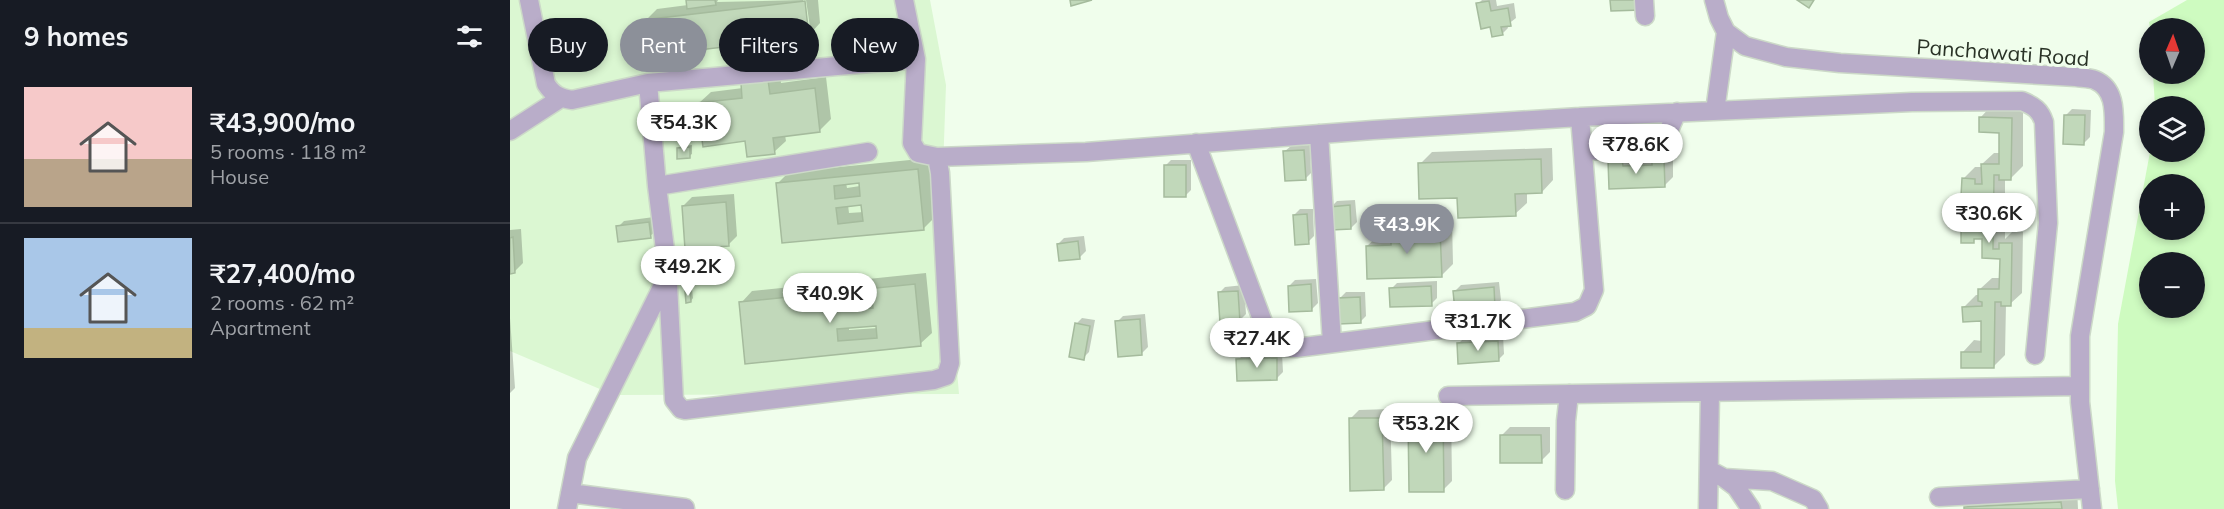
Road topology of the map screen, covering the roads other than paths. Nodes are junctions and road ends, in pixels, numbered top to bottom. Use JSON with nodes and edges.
{"nodes":[{"id":1,"x":529,"y":0,"type":"edge"},
{"id":2,"x":904,"y":0,"type":"edge"},
{"id":3,"x":1714,"y":0,"type":"edge"},
{"id":4,"x":908,"y":18,"type":"edge"},
{"id":5,"x":1726,"y":32,"type":"junction"},
{"id":6,"x":831,"y":67,"type":"edge"},
{"id":7,"x":915,"y":72,"type":"edge"},
{"id":8,"x":648,"y":83,"type":"junction"},
{"id":9,"x":561,"y":98,"type":"junction"},
{"id":10,"x":1715,"y":111,"type":"junction"},
{"id":11,"x":1677,"y":112,"type":"junction"},
{"id":12,"x":1580,"y":117,"type":"junction"},
{"id":13,"x":510,"y":132,"type":"edge"},
{"id":14,"x":1319,"y":134,"type":"junction"},
{"id":15,"x":1196,"y":144,"type":"junction"},
{"id":16,"x":1583,"y":151,"type":"junction"},
{"id":17,"x":868,"y":152,"type":"dead end"},
{"id":18,"x":937,"y":157,"type":"junction"},
{"id":19,"x":657,"y":186,"type":"junction"},
{"id":20,"x":667,"y":275,"type":"junction"},
{"id":21,"x":1332,"y":343,"type":"junction"},
{"id":22,"x":2035,"y":356,"type":"dead end"},
{"id":23,"x":2080,"y":386,"type":"junction"},
{"id":24,"x":1710,"y":392,"type":"junction"},
{"id":25,"x":1569,"y":394,"type":"junction"},
{"id":26,"x":1448,"y":396,"type":"dead end"},
{"id":27,"x":1717,"y":474,"type":"junction"},
{"id":28,"x":2090,"y":489,"type":"junction"},
{"id":29,"x":1565,"y":490,"type":"dead end"},
{"id":30,"x":1939,"y":497,"type":"dead end"},
{"id":31,"x":2067,"y":500,"type":"edge"},
{"id":32,"x":569,"y":501,"type":"edge"},
{"id":33,"x":685,"y":508,"type":"edge"},
{"id":34,"x":1708,"y":509,"type":"edge"},
{"id":35,"x":1751,"y":509,"type":"edge"},
{"id":36,"x":1819,"y":509,"type":"edge"},
{"id":37,"x":2092,"y":509,"type":"edge"}],
"edges":[{"from":1,"to":9,"type":"street"},
{"from":2,"to":4,"type":"street"},
{"from":3,"to":5,"type":"street"},
{"from":5,"to":10,"type":"street"},
{"from":5,"to":23,"type":"street","name":"Panchawati Road"},
{"from":6,"to":8,"type":"street"},
{"from":7,"to":18,"type":"street"},
{"from":8,"to":9,"type":"street"},
{"from":8,"to":19,"type":"street"},
{"from":9,"to":13,"type":"street"},
{"from":10,"to":11,"type":"street"},
{"from":10,"to":22,"type":"street"},
{"from":11,"to":12,"type":"street"},
{"from":11,"to":16,"type":"street"},
{"from":12,"to":14,"type":"street"},
{"from":12,"to":16,"type":"street"},
{"from":14,"to":15,"type":"street"},
{"from":14,"to":21,"type":"street"},
{"from":15,"to":18,"type":"street"},
{"from":15,"to":21,"type":"street"},
{"from":16,"to":21,"type":"street"},
{"from":17,"to":19,"type":"street"},
{"from":18,"to":20,"type":"street"},
{"from":19,"to":20,"type":"street"},
{"from":20,"to":32,"type":"street"},
{"from":23,"to":24,"type":"street"},
{"from":23,"to":28,"type":"street","name":"Panchawati Road"},
{"from":24,"to":25,"type":"street"},
{"from":24,"to":27,"type":"street"},
{"from":25,"to":26,"type":"street"},
{"from":25,"to":29,"type":"street"},
{"from":27,"to":34,"type":"street"},
{"from":27,"to":35,"type":"street"},
{"from":27,"to":36,"type":"street"},
{"from":28,"to":31,"type":"street"},
{"from":28,"to":37,"type":"street","name":"Panchawati Road"},
{"from":30,"to":31,"type":"street"},
{"from":32,"to":33,"type":"street"}]}
